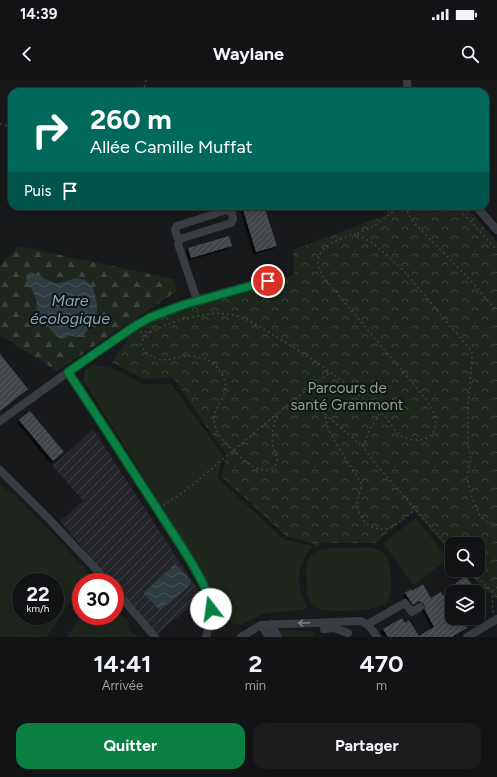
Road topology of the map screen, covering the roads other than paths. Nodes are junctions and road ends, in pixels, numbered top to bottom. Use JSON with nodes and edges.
{"nodes":[{"id":1,"x":480,"y":210,"type":"edge"},
{"id":2,"x":497,"y":230,"type":"edge"},
{"id":3,"x":180,"y":239,"type":"junction"},
{"id":4,"x":268,"y":281,"type":"dead end"},
{"id":5,"x":197,"y":300,"type":"junction"},
{"id":6,"x":68,"y":372,"type":"junction"},
{"id":7,"x":0,"y":421,"type":"edge"},
{"id":8,"x":0,"y":470,"type":"edge"},
{"id":9,"x":100,"y":573,"type":"edge"},
{"id":10,"x":124,"y":601,"type":"edge"},
{"id":11,"x":420,"y":607,"type":"dead end"},
{"id":12,"x":495,"y":620,"type":"edge"},
{"id":13,"x":271,"y":624,"type":"junction"},
{"id":14,"x":368,"y":624,"type":"junction"},
{"id":15,"x":261,"y":625,"type":"junction"},
{"id":16,"x":323,"y":629,"type":"edge"},
{"id":17,"x":348,"y":633,"type":"dead end"},
{"id":18,"x":155,"y":637,"type":"edge"},
{"id":19,"x":206,"y":637,"type":"edge"},
{"id":20,"x":241,"y":637,"type":"edge"},
{"id":21,"x":268,"y":637,"type":"edge"},
{"id":22,"x":278,"y":637,"type":"edge"},
{"id":23,"x":377,"y":637,"type":"edge"},
{"id":24,"x":467,"y":637,"type":"edge"}],
"edges":[{"from":1,"to":2,"type":"street"},
{"from":3,"to":3,"type":"street"},
{"from":3,"to":5,"type":"street"},
{"from":4,"to":5,"type":"street"},
{"from":5,"to":6,"type":"street"},
{"from":6,"to":7,"type":"street"},
{"from":6,"to":19,"type":"street"},
{"from":8,"to":9,"type":"street"},
{"from":10,"to":18,"type":"street"},
{"from":11,"to":14,"type":"street"},
{"from":12,"to":24,"type":"street"},
{"from":13,"to":15,"type":"street"},
{"from":16,"to":13,"type":"street","one_way":true},
{"from":13,"to":22,"type":"street"},
{"from":14,"to":16,"type":"street"},
{"from":14,"to":23,"type":"street"},
{"from":15,"to":20,"type":"street"},
{"from":15,"to":21,"type":"street"},
{"from":16,"to":17,"type":"street"}]}
